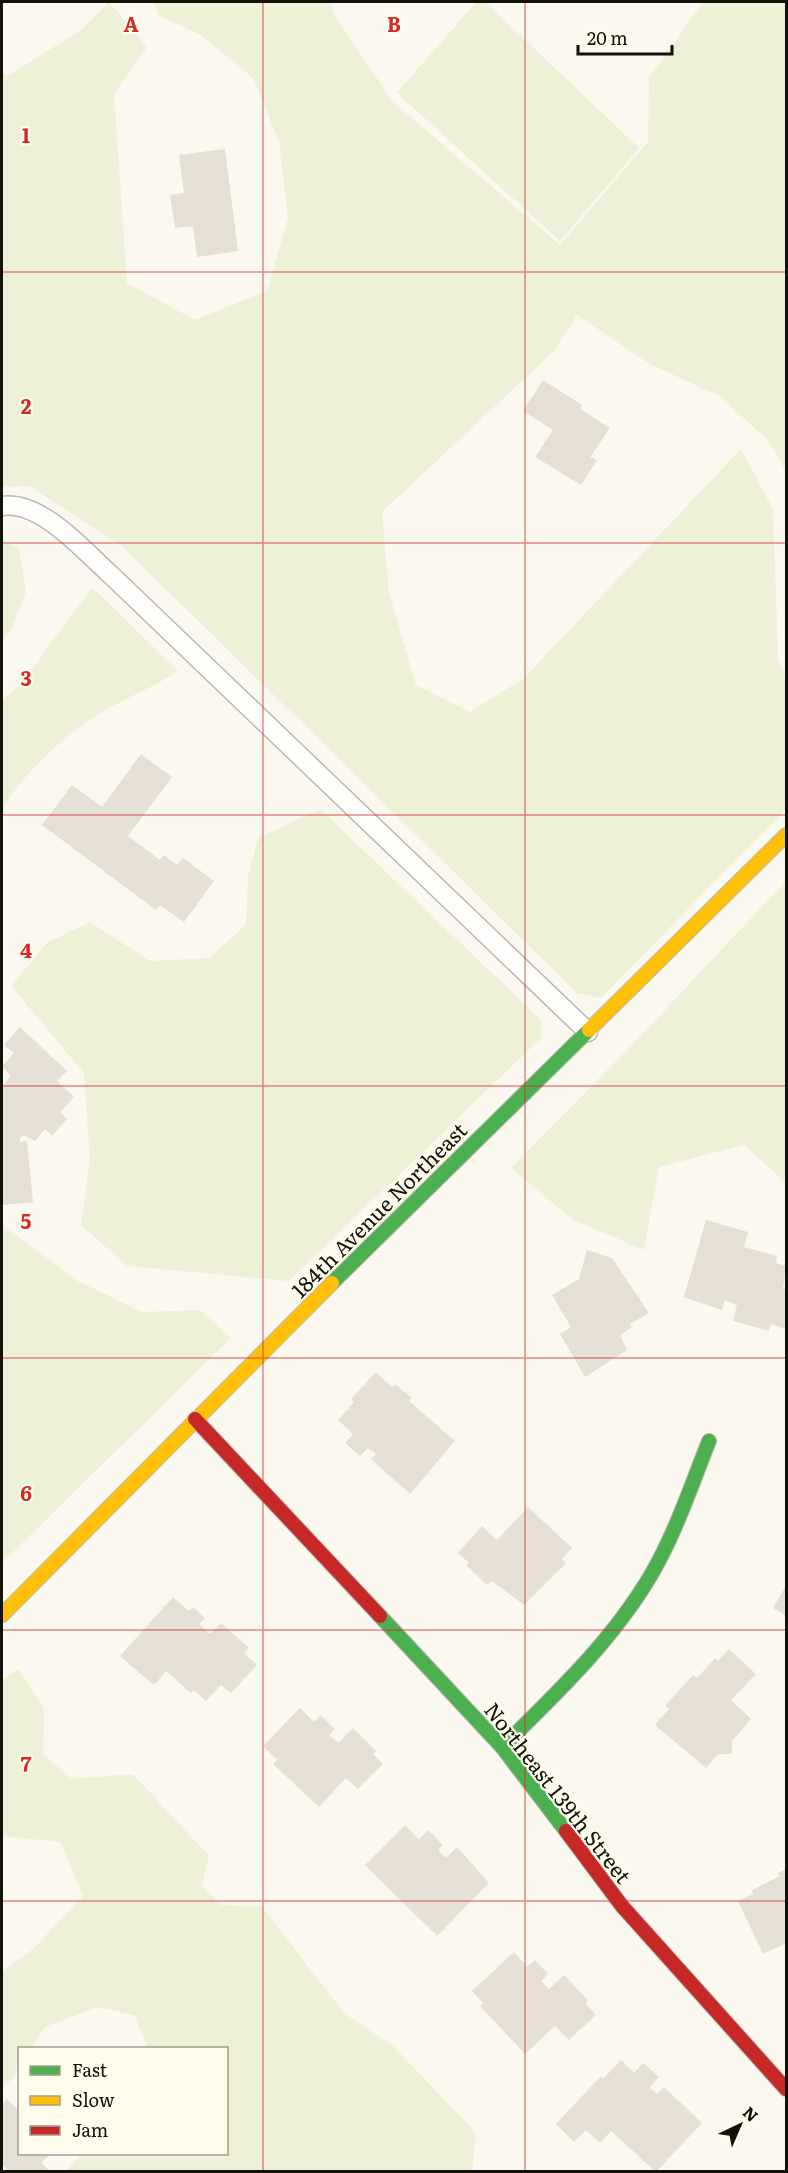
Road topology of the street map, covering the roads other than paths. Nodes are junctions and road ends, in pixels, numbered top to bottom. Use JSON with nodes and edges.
{"nodes":[{"id":1,"x":2,"y":506,"type":"edge"},
{"id":2,"x":786,"y":835,"type":"edge"},
{"id":3,"x":588,"y":1032,"type":"junction"},
{"id":4,"x":195,"y":1419,"type":"junction"},
{"id":5,"x":709,"y":1441,"type":"dead end"},
{"id":6,"x":2,"y":1615,"type":"edge"},
{"id":7,"x":502,"y":1747,"type":"junction"},
{"id":8,"x":786,"y":2089,"type":"edge"}],
"edges":[{"from":1,"to":3,"type":"lane"},
{"from":2,"to":3,"type":"street","name":"184th Avenue Northeast"},
{"from":3,"to":4,"type":"street","name":"184th Avenue Northeast"},
{"from":4,"to":6,"type":"street","name":"184th Avenue Northeast"},
{"from":4,"to":7,"type":"street","name":"Northeast 139th Street"},
{"from":5,"to":7,"type":"street"},
{"from":7,"to":8,"type":"street","name":"Northeast 139th Street"}]}
